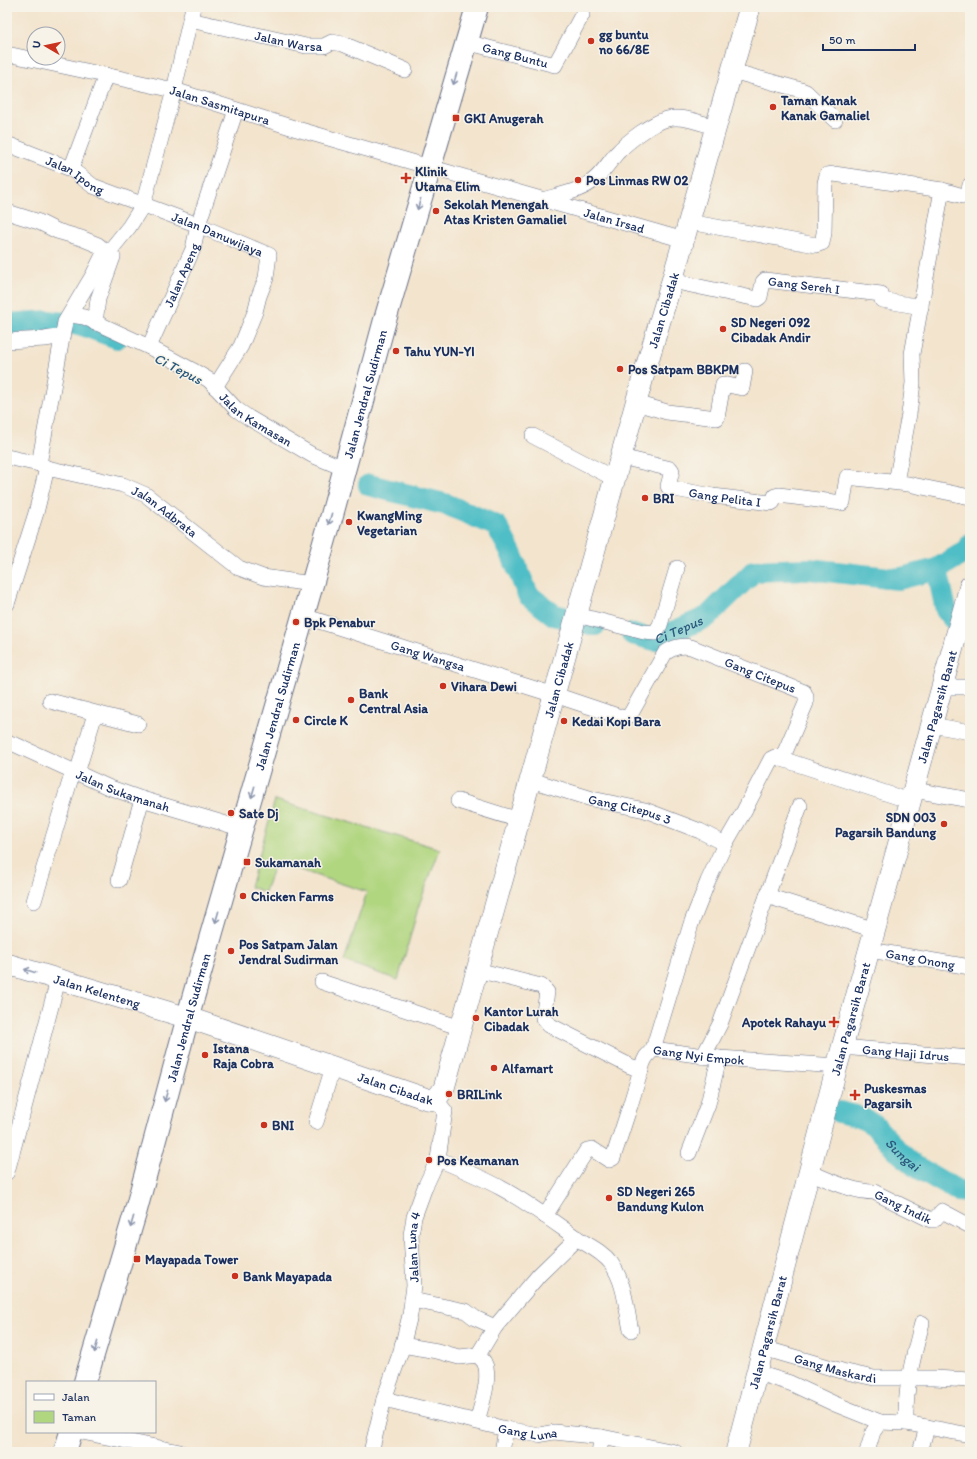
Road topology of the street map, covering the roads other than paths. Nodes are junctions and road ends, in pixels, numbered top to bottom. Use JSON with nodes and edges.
{"nodes":[{"id":1,"x":476,"y":7,"type":"edge"},
{"id":2,"x":750,"y":7,"type":"edge"},
{"id":3,"x":192,"y":14,"type":"edge"},
{"id":4,"x":582,"y":15,"type":"dead end"},
{"id":5,"x":466,"y":42,"type":"junction"},
{"id":6,"x":7,"y":54,"type":"edge"},
{"id":7,"x":405,"y":70,"type":"dead end"},
{"id":8,"x":732,"y":71,"type":"junction"},
{"id":9,"x":106,"y":75,"type":"junction"},
{"id":10,"x":174,"y":90,"type":"junction"},
{"id":11,"x":236,"y":110,"type":"junction"},
{"id":12,"x":835,"y":120,"type":"dead end"},
{"id":13,"x":715,"y":127,"type":"junction"},
{"id":14,"x":7,"y":144,"type":"edge"},
{"id":15,"x":429,"y":167,"type":"junction"},
{"id":16,"x":72,"y":169,"type":"junction"},
{"id":17,"x":942,"y":190,"type":"junction"},
{"id":18,"x":968,"y":194,"type":"edge"},
{"id":19,"x":542,"y":200,"type":"junction"},
{"id":20,"x":143,"y":205,"type":"junction"},
{"id":21,"x":7,"y":212,"type":"edge"},
{"id":22,"x":198,"y":226,"type":"junction"},
{"id":23,"x":686,"y":231,"type":"junction"},
{"id":24,"x":105,"y":251,"type":"junction"},
{"id":25,"x":672,"y":282,"type":"junction"},
{"id":26,"x":921,"y":307,"type":"junction"},
{"id":27,"x":95,"y":323,"type":"junction"},
{"id":28,"x":65,"y":326,"type":"junction"},
{"id":29,"x":7,"y":341,"type":"edge"},
{"id":30,"x":149,"y":347,"type":"junction"},
{"id":31,"x":745,"y":371,"type":"dead end"},
{"id":32,"x":215,"y":387,"type":"junction"},
{"id":33,"x":636,"y":403,"type":"junction"},
{"id":34,"x":533,"y":436,"type":"dead end"},
{"id":35,"x":7,"y":457,"type":"edge"},
{"id":36,"x":622,"y":458,"type":"junction"},
{"id":37,"x":43,"y":466,"type":"junction"},
{"id":38,"x":343,"y":473,"type":"junction"},
{"id":39,"x":615,"y":479,"type":"junction"},
{"id":40,"x":896,"y":482,"type":"junction"},
{"id":41,"x":970,"y":496,"type":"edge"},
{"id":42,"x":677,"y":568,"type":"dead end"},
{"id":43,"x":311,"y":584,"type":"junction"},
{"id":44,"x":970,"y":586,"type":"edge"},
{"id":45,"x":7,"y":604,"type":"edge"},
{"id":46,"x":303,"y":616,"type":"junction"},
{"id":47,"x":576,"y":620,"type":"junction"},
{"id":48,"x":965,"y":622,"type":"edge"},
{"id":49,"x":942,"y":686,"type":"junction"},
{"id":50,"x":970,"y":687,"type":"edge"},
{"id":51,"x":554,"y":695,"type":"junction"},
{"id":52,"x":50,"y":701,"type":"dead end"},
{"id":53,"x":95,"y":714,"type":"junction"},
{"id":54,"x":138,"y":724,"type":"dead end"},
{"id":55,"x":932,"y":725,"type":"junction"},
{"id":56,"x":970,"y":732,"type":"edge"},
{"id":57,"x":7,"y":742,"type":"edge"},
{"id":58,"x":782,"y":759,"type":"junction"},
{"id":59,"x":75,"y":772,"type":"junction"},
{"id":60,"x":531,"y":780,"type":"junction"},
{"id":61,"x":912,"y":796,"type":"junction"},
{"id":62,"x":142,"y":799,"type":"junction"},
{"id":63,"x":458,"y":800,"type":"dead end"},
{"id":64,"x":970,"y":800,"type":"edge"},
{"id":65,"x":800,"y":806,"type":"dead end"},
{"id":66,"x":519,"y":820,"type":"junction"},
{"id":67,"x":243,"y":829,"type":"junction"},
{"id":68,"x":725,"y":844,"type":"junction"},
{"id":69,"x":119,"y":880,"type":"dead end"},
{"id":70,"x":767,"y":896,"type":"junction"},
{"id":71,"x":34,"y":901,"type":"dead end"},
{"id":72,"x":872,"y":940,"type":"junction"},
{"id":73,"x":7,"y":964,"type":"edge"},
{"id":74,"x":970,"y":967,"type":"edge"},
{"id":75,"x":477,"y":970,"type":"junction"},
{"id":76,"x":58,"y":980,"type":"junction"},
{"id":77,"x":322,"y":982,"type":"dead end"},
{"id":78,"x":188,"y":1018,"type":"junction"},
{"id":79,"x":461,"y":1028,"type":"junction"},
{"id":80,"x":653,"y":1049,"type":"junction"},
{"id":81,"x":703,"y":1057,"type":"junction"},
{"id":82,"x":839,"y":1057,"type":"junction"},
{"id":83,"x":719,"y":1058,"type":"junction"},
{"id":84,"x":970,"y":1058,"type":"edge"},
{"id":85,"x":333,"y":1067,"type":"junction"},
{"id":86,"x":641,"y":1070,"type":"junction"},
{"id":87,"x":436,"y":1100,"type":"junction"},
{"id":88,"x":316,"y":1122,"type":"dead end"},
{"id":89,"x":689,"y":1153,"type":"dead end"},
{"id":90,"x":438,"y":1159,"type":"junction"},
{"id":91,"x":7,"y":1172,"type":"edge"},
{"id":92,"x":809,"y":1172,"type":"junction"},
{"id":93,"x":545,"y":1216,"type":"junction"},
{"id":94,"x":970,"y":1226,"type":"edge"},
{"id":95,"x":577,"y":1238,"type":"junction"},
{"id":96,"x":412,"y":1300,"type":"junction"},
{"id":97,"x":922,"y":1323,"type":"dead end"},
{"id":98,"x":495,"y":1328,"type":"junction"},
{"id":99,"x":631,"y":1330,"type":"dead end"},
{"id":100,"x":402,"y":1345,"type":"junction"},
{"id":101,"x":763,"y":1348,"type":"junction"},
{"id":102,"x":478,"y":1355,"type":"junction"},
{"id":103,"x":757,"y":1373,"type":"junction"},
{"id":104,"x":908,"y":1378,"type":"junction"},
{"id":105,"x":970,"y":1380,"type":"edge"},
{"id":106,"x":85,"y":1381,"type":"edge"},
{"id":107,"x":384,"y":1398,"type":"junction"},
{"id":108,"x":477,"y":1421,"type":"junction"},
{"id":109,"x":880,"y":1422,"type":"junction"},
{"id":110,"x":906,"y":1423,"type":"junction"},
{"id":111,"x":927,"y":1427,"type":"junction"},
{"id":112,"x":506,"y":1429,"type":"junction"},
{"id":113,"x":71,"y":1433,"type":"edge"},
{"id":114,"x":87,"y":1433,"type":"edge"},
{"id":115,"x":970,"y":1435,"type":"edge"},
{"id":116,"x":602,"y":1437,"type":"junction"},
{"id":117,"x":170,"y":1451,"type":"edge"},
{"id":118,"x":65,"y":1452,"type":"edge"},
{"id":119,"x":371,"y":1452,"type":"edge"},
{"id":120,"x":502,"y":1452,"type":"edge"},
{"id":121,"x":599,"y":1452,"type":"edge"},
{"id":122,"x":675,"y":1452,"type":"edge"},
{"id":123,"x":736,"y":1452,"type":"edge"},
{"id":124,"x":867,"y":1452,"type":"edge"},
{"id":125,"x":920,"y":1452,"type":"edge"}],
"edges":[{"from":1,"to":5,"type":"main road","name":"Jalan Jendral Sudirman"},
{"from":2,"to":8,"type":"main road","name":"Jalan Cibadak"},
{"from":3,"to":7,"type":"street","name":"Jalan Warsa"},
{"from":3,"to":10,"type":"street"},
{"from":4,"to":5,"type":"street","name":"Gang Buntu"},
{"from":5,"to":15,"type":"main road","name":"Jalan Jendral Sudirman","one_way":true},
{"from":6,"to":9,"type":"street","name":"Jalan Sasmitapura"},
{"from":8,"to":12,"type":"street"},
{"from":8,"to":13,"type":"main road","name":"Jalan Cibadak"},
{"from":9,"to":10,"type":"street","name":"Jalan Sasmitapura"},
{"from":9,"to":16,"type":"street"},
{"from":10,"to":11,"type":"street","name":"Jalan Sasmitapura"},
{"from":10,"to":20,"type":"street"},
{"from":11,"to":15,"type":"street","name":"Jalan Sasmitapura"},
{"from":11,"to":22,"type":"street","name":"Jalan Apeng"},
{"from":13,"to":19,"type":"street"},
{"from":13,"to":23,"type":"main road","name":"Jalan Cibadak"},
{"from":14,"to":16,"type":"street","name":"Jalan Ipong"},
{"from":15,"to":19,"type":"street","name":"Jalan Irsad"},
{"from":15,"to":38,"type":"main road","name":"Jalan Jendral Sudirman","one_way":true},
{"from":16,"to":20,"type":"street","name":"Jalan Ipong"},
{"from":17,"to":18,"type":"street"},
{"from":17,"to":23,"type":"street","name":"Jalan Irsad"},
{"from":17,"to":26,"type":"street"},
{"from":19,"to":23,"type":"street","name":"Jalan Irsad"},
{"from":20,"to":22,"type":"street","name":"Jalan Danuwijaya"},
{"from":20,"to":24,"type":"street"},
{"from":21,"to":24,"type":"street"},
{"from":22,"to":30,"type":"street","name":"Jalan Apeng"},
{"from":22,"to":32,"type":"street","name":"Jalan Danuwijaya"},
{"from":23,"to":25,"type":"main road","name":"Jalan Cibadak"},
{"from":24,"to":27,"type":"street"},
{"from":24,"to":28,"type":"street"},
{"from":25,"to":26,"type":"street","name":"Gang Sereh I"},
{"from":25,"to":33,"type":"main road","name":"Jalan Cibadak"},
{"from":26,"to":40,"type":"street"},
{"from":27,"to":28,"type":"street","name":"Jalan Kamasan"},
{"from":27,"to":30,"type":"street","name":"Jalan Kamasan"},
{"from":28,"to":29,"type":"street","name":"Jalan Kamasan"},
{"from":28,"to":37,"type":"street"},
{"from":30,"to":32,"type":"street","name":"Jalan Kamasan"},
{"from":31,"to":33,"type":"street"},
{"from":32,"to":38,"type":"street","name":"Jalan Kamasan"},
{"from":33,"to":36,"type":"main road","name":"Jalan Cibadak"},
{"from":34,"to":39,"type":"street"},
{"from":35,"to":37,"type":"street","name":"Jalan Adbrata"},
{"from":36,"to":39,"type":"main road","name":"Jalan Cibadak"},
{"from":36,"to":40,"type":"street","name":"Gang Pelita I"},
{"from":37,"to":43,"type":"street","name":"Jalan Adbrata"},
{"from":37,"to":45,"type":"street"},
{"from":38,"to":43,"type":"main road","name":"Jalan Jendral Sudirman","one_way":true},
{"from":39,"to":47,"type":"main road","name":"Jalan Cibadak"},
{"from":40,"to":41,"type":"street"},
{"from":42,"to":47,"type":"street"},
{"from":43,"to":46,"type":"main road","name":"Jalan Jendral Sudirman"},
{"from":44,"to":48,"type":"main road","name":"Jalan Pagarsih Barat"},
{"from":46,"to":51,"type":"street","name":"Gang Wangsa"},
{"from":46,"to":67,"type":"main road","name":"Jalan Jendral Sudirman","one_way":true},
{"from":47,"to":51,"type":"main road","name":"Jalan Cibadak"},
{"from":48,"to":49,"type":"main road","name":"Jalan Pagarsih Barat"},
{"from":49,"to":50,"type":"street"},
{"from":49,"to":55,"type":"main road","name":"Jalan Pagarsih Barat"},
{"from":51,"to":58,"type":"street","name":"Gang Citepus"},
{"from":51,"to":60,"type":"main road","name":"Jalan Cibadak"},
{"from":52,"to":53,"type":"street"},
{"from":53,"to":54,"type":"street"},
{"from":53,"to":59,"type":"street"},
{"from":55,"to":56,"type":"street"},
{"from":55,"to":61,"type":"main road","name":"Jalan Pagarsih Barat"},
{"from":57,"to":59,"type":"street","name":"Jalan Sukamanah"},
{"from":58,"to":61,"type":"street"},
{"from":58,"to":68,"type":"street"},
{"from":59,"to":62,"type":"street","name":"Jalan Sukamanah"},
{"from":59,"to":71,"type":"street"},
{"from":60,"to":66,"type":"main road","name":"Jalan Cibadak"},
{"from":60,"to":68,"type":"street","name":"Gang Citepus 3"},
{"from":61,"to":64,"type":"street"},
{"from":61,"to":72,"type":"main road","name":"Jalan Pagarsih Barat"},
{"from":62,"to":67,"type":"street","name":"Jalan Sukamanah"},
{"from":62,"to":69,"type":"street"},
{"from":63,"to":66,"type":"street"},
{"from":65,"to":70,"type":"street"},
{"from":66,"to":75,"type":"main road","name":"Jalan Cibadak"},
{"from":67,"to":78,"type":"main road","name":"Jalan Jendral Sudirman","one_way":true},
{"from":68,"to":80,"type":"street"},
{"from":70,"to":72,"type":"street","name":"Gang Onong"},
{"from":70,"to":81,"type":"street"},
{"from":72,"to":74,"type":"street","name":"Gang Onong"},
{"from":72,"to":82,"type":"main road","name":"Jalan Pagarsih Barat"},
{"from":76,"to":73,"type":"main road","name":"Jalan Kelenteng","one_way":true},
{"from":75,"to":79,"type":"main road","name":"Jalan Cibadak"},
{"from":75,"to":86,"type":"street","name":"Gang Nyi Empok"},
{"from":76,"to":78,"type":"main road","name":"Jalan Kelenteng"},
{"from":76,"to":91,"type":"street"},
{"from":77,"to":79,"type":"street"},
{"from":78,"to":85,"type":"main road","name":"Jalan Cibadak"},
{"from":78,"to":106,"type":"main road","name":"Jalan Jendral Sudirman","one_way":true},
{"from":79,"to":87,"type":"main road","name":"Jalan Cibadak"},
{"from":80,"to":81,"type":"street","name":"Gang Nyi Empok"},
{"from":80,"to":86,"type":"street","name":"Gang Nyi Empok"},
{"from":81,"to":83,"type":"street","name":"Gang Nyi Empok"},
{"from":82,"to":83,"type":"street","name":"Gang Nyi Empok"},
{"from":82,"to":84,"type":"street","name":"Gang Haji Idrus"},
{"from":82,"to":92,"type":"main road","name":"Jalan Pagarsih Barat"},
{"from":83,"to":89,"type":"street"},
{"from":85,"to":87,"type":"main road","name":"Jalan Cibadak"},
{"from":85,"to":88,"type":"street"},
{"from":86,"to":93,"type":"street"},
{"from":87,"to":90,"type":"street","name":"Jalan Luna 4"},
{"from":90,"to":93,"type":"street"},
{"from":90,"to":96,"type":"street","name":"Jalan Luna 4"},
{"from":92,"to":94,"type":"street","name":"Gang Indik"},
{"from":92,"to":101,"type":"main road","name":"Jalan Pagarsih Barat"},
{"from":93,"to":95,"type":"street"},
{"from":95,"to":98,"type":"street"},
{"from":95,"to":99,"type":"street"},
{"from":96,"to":98,"type":"street"},
{"from":96,"to":100,"type":"street","name":"Jalan Luna 4"},
{"from":97,"to":104,"type":"street"},
{"from":98,"to":102,"type":"street"},
{"from":100,"to":102,"type":"street"},
{"from":100,"to":107,"type":"street","name":"Jalan Luna 4"},
{"from":101,"to":103,"type":"main road","name":"Jalan Pagarsih Barat"},
{"from":101,"to":104,"type":"street","name":"Gang Maskardi"},
{"from":102,"to":108,"type":"street"},
{"from":103,"to":109,"type":"street"},
{"from":103,"to":123,"type":"main road","name":"Jalan Pagarsih Barat"},
{"from":104,"to":105,"type":"street","name":"Gang Maskardi"},
{"from":104,"to":110,"type":"street"},
{"from":107,"to":108,"type":"street","name":"Gang Luna"},
{"from":107,"to":119,"type":"street","name":"Jalan Luna 4"},
{"from":108,"to":112,"type":"street","name":"Gang Luna"},
{"from":109,"to":110,"type":"street"},
{"from":109,"to":124,"type":"street"},
{"from":110,"to":111,"type":"street"},
{"from":111,"to":115,"type":"street"},
{"from":111,"to":125,"type":"street"},
{"from":112,"to":116,"type":"street","name":"Gang Luna"},
{"from":112,"to":120,"type":"street"},
{"from":113,"to":118,"type":"main road"},
{"from":114,"to":117,"type":"street"},
{"from":116,"to":121,"type":"street"},
{"from":116,"to":122,"type":"street","name":"Gang Luna"}]}
